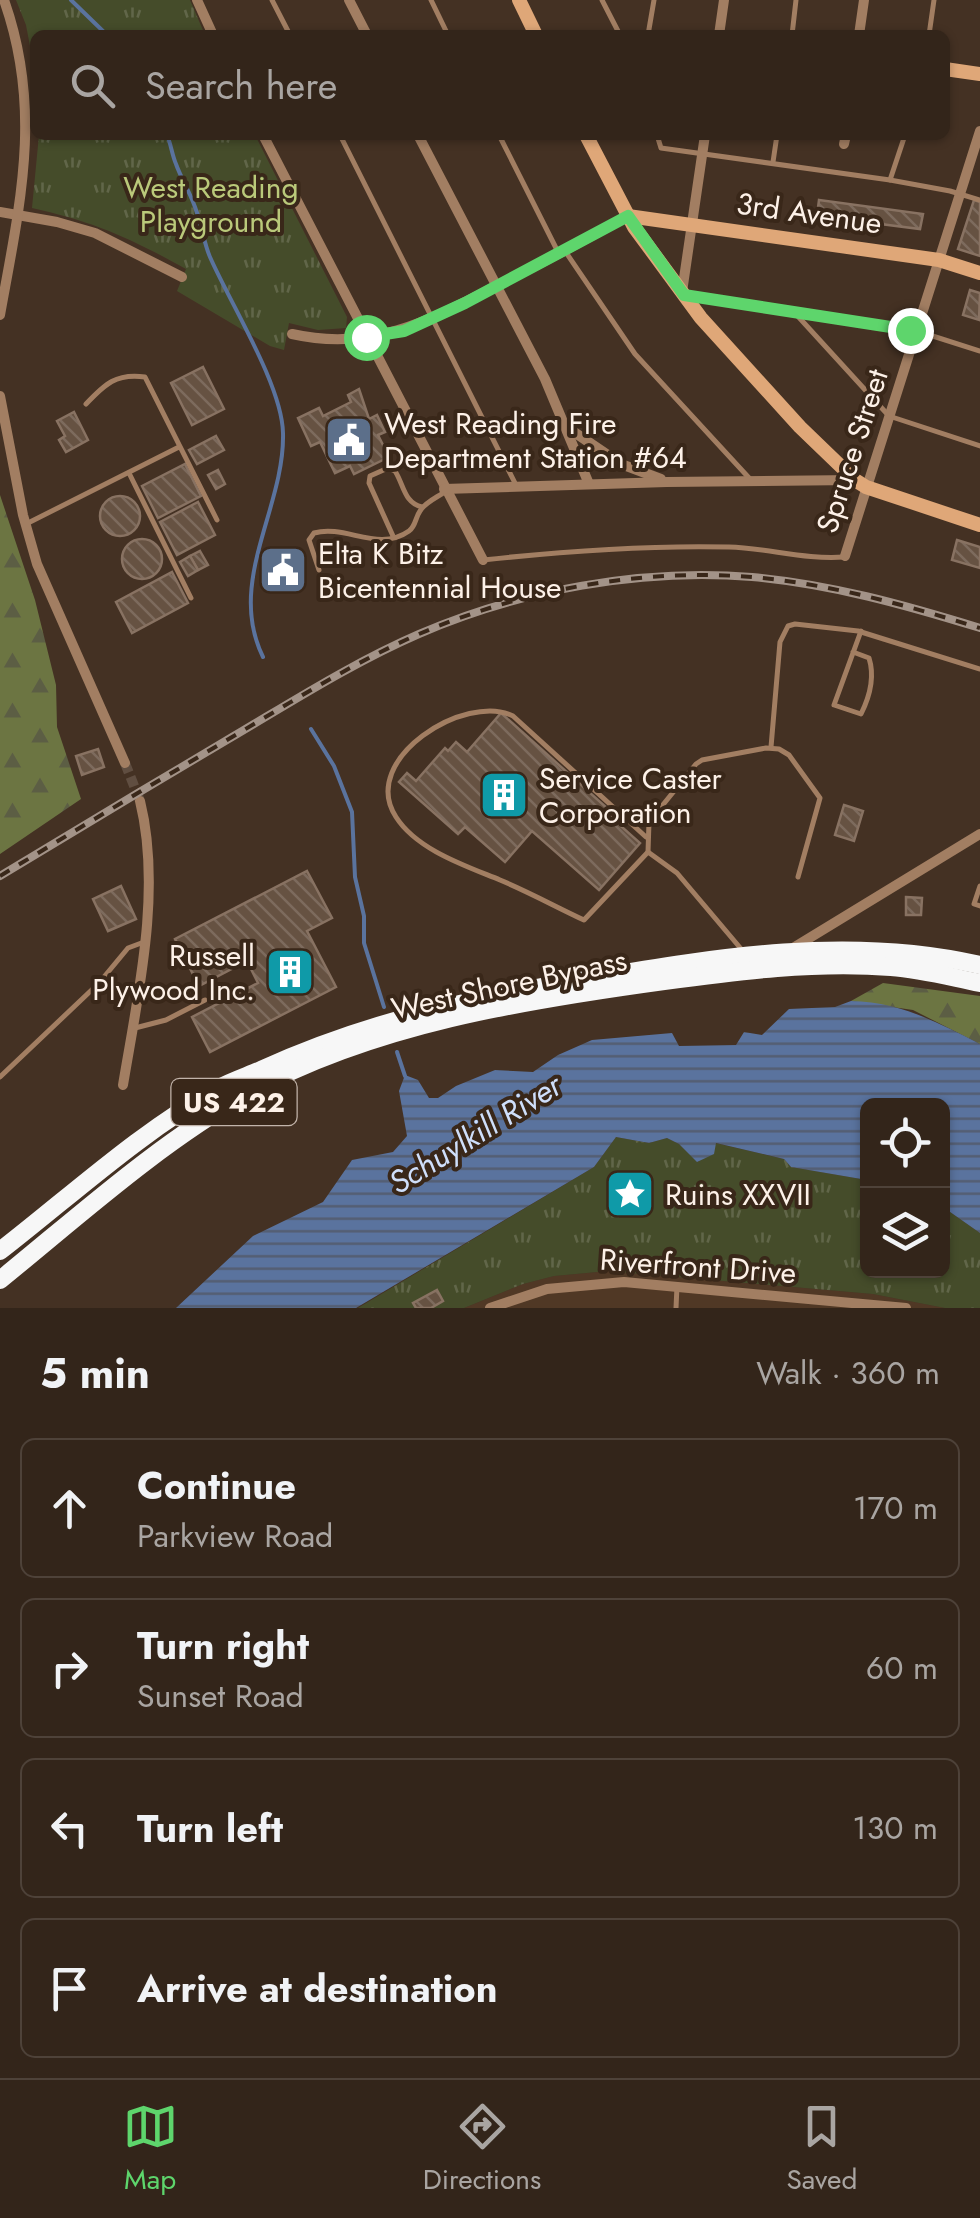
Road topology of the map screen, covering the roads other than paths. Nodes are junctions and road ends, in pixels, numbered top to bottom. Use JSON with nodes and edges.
{"nodes":[{"id":1,"x":4,"y":0,"type":"edge"},
{"id":2,"x":197,"y":0,"type":"edge"},
{"id":3,"x":272,"y":0,"type":"edge"},
{"id":4,"x":349,"y":0,"type":"edge"},
{"id":5,"x":430,"y":0,"type":"edge"},
{"id":6,"x":519,"y":0,"type":"edge"},
{"id":7,"x":602,"y":0,"type":"edge"},
{"id":8,"x":654,"y":0,"type":"edge"},
{"id":9,"x":724,"y":0,"type":"edge"},
{"id":10,"x":796,"y":0,"type":"edge"},
{"id":11,"x":864,"y":0,"type":"edge"},
{"id":12,"x":934,"y":0,"type":"edge"},
{"id":13,"x":211,"y":30,"type":"edge"},
{"id":14,"x":287,"y":30,"type":"edge"},
{"id":15,"x":364,"y":30,"type":"edge"},
{"id":16,"x":445,"y":30,"type":"edge"},
{"id":17,"x":534,"y":30,"type":"edge"},
{"id":18,"x":617,"y":30,"type":"edge"},
{"id":19,"x":649,"y":30,"type":"edge"},
{"id":20,"x":720,"y":30,"type":"edge"},
{"id":21,"x":793,"y":30,"type":"edge"},
{"id":22,"x":860,"y":30,"type":"edge"},
{"id":23,"x":930,"y":30,"type":"edge"},
{"id":24,"x":950,"y":71,"type":"edge"},
{"id":25,"x":980,"y":74,"type":"edge"},
{"id":26,"x":980,"y":132,"type":"edge"},
{"id":27,"x":266,"y":140,"type":"edge"},
{"id":28,"x":343,"y":140,"type":"edge"},
{"id":29,"x":421,"y":140,"type":"edge"},
{"id":30,"x":502,"y":140,"type":"edge"},
{"id":31,"x":589,"y":140,"type":"edge"},
{"id":32,"x":659,"y":140,"type":"edge"},
{"id":33,"x":704,"y":140,"type":"edge"},
{"id":34,"x":776,"y":140,"type":"edge"},
{"id":35,"x":902,"y":140,"type":"edge"},
{"id":36,"x":702,"y":152,"type":"junction"},
{"id":37,"x":774,"y":162,"type":"junction"},
{"id":38,"x":890,"y":180,"type":"junction"},
{"id":39,"x":961,"y":194,"type":"junction"},
{"id":40,"x":980,"y":200,"type":"edge"},
{"id":41,"x":0,"y":212,"type":"edge"},
{"id":42,"x":18,"y":215,"type":"junction"},
{"id":43,"x":628,"y":216,"type":"junction"},
{"id":44,"x":692,"y":224,"type":"junction"},
{"id":45,"x":562,"y":253,"type":"junction"},
{"id":46,"x":939,"y":260,"type":"junction"},
{"id":47,"x":980,"y":273,"type":"edge"},
{"id":48,"x":182,"y":277,"type":"dead end"},
{"id":49,"x":495,"y":287,"type":"junction"},
{"id":50,"x":683,"y":294,"type":"junction"},
{"id":51,"x":794,"y":312,"type":"junction"},
{"id":52,"x":0,"y":315,"type":"edge"},
{"id":53,"x":432,"y":318,"type":"junction"},
{"id":54,"x":917,"y":331,"type":"junction"},
{"id":55,"x":292,"y":334,"type":"dead end"},
{"id":56,"x":366,"y":337,"type":"junction"},
{"id":57,"x":980,"y":352,"type":"edge"},
{"id":58,"x":0,"y":396,"type":"edge"},
{"id":59,"x":86,"y":404,"type":"dead end"},
{"id":60,"x":889,"y":416,"type":"junction"},
{"id":61,"x":568,"y":428,"type":"junction"},
{"id":62,"x":180,"y":446,"type":"junction"},
{"id":63,"x":980,"y":446,"type":"edge"},
{"id":64,"x":130,"y":474,"type":"junction"},
{"id":65,"x":87,"y":480,"type":"dead end"},
{"id":66,"x":752,"y":481,"type":"junction"},
{"id":67,"x":667,"y":482,"type":"junction"},
{"id":68,"x":861,"y":483,"type":"junction"},
{"id":69,"x":590,"y":484,"type":"junction"},
{"id":70,"x":518,"y":487,"type":"junction"},
{"id":71,"x":445,"y":490,"type":"junction"},
{"id":72,"x":93,"y":492,"type":"junction"},
{"id":73,"x":422,"y":508,"type":"junction"},
{"id":74,"x":216,"y":520,"type":"dead end"},
{"id":75,"x":26,"y":524,"type":"junction"},
{"id":76,"x":980,"y":525,"type":"edge"},
{"id":77,"x":394,"y":537,"type":"junction"},
{"id":78,"x":845,"y":556,"type":"joint"},
{"id":79,"x":483,"y":560,"type":"joint"},
{"id":80,"x":319,"y":570,"type":"dead end"},
{"id":81,"x":191,"y":598,"type":"dead end"},
{"id":82,"x":860,"y":631,"type":"junction"},
{"id":83,"x":853,"y":652,"type":"junction"},
{"id":84,"x":980,"y":669,"type":"edge"},
{"id":85,"x":771,"y":748,"type":"junction"},
{"id":86,"x":126,"y":763,"type":"tunnel mouth"},
{"id":87,"x":140,"y":800,"type":"tunnel mouth"},
{"id":88,"x":980,"y":834,"type":"edge"},
{"id":89,"x":646,"y":837,"type":"junction"},
{"id":90,"x":648,"y":852,"type":"junction"},
{"id":91,"x":798,"y":877,"type":"dead end"},
{"id":92,"x":980,"y":886,"type":"edge"},
{"id":93,"x":980,"y":906,"type":"edge"},
{"id":94,"x":144,"y":942,"type":"junction"},
{"id":95,"x":792,"y":949,"type":"junction"},
{"id":96,"x":893,"y":959,"type":"junction"},
{"id":97,"x":770,"y":960,"type":"joint"},
{"id":98,"x":977,"y":964,"type":"edge"},
{"id":99,"x":793,"y":983,"type":"dead end"},
{"id":100,"x":980,"y":983,"type":"edge"},
{"id":101,"x":508,"y":999,"type":"junction"},
{"id":102,"x":205,"y":1000,"type":"dead end"},
{"id":103,"x":132,"y":1028,"type":"junction"},
{"id":104,"x":0,"y":1077,"type":"edge"},
{"id":105,"x":123,"y":1085,"type":"dead end"},
{"id":106,"x":0,"y":1251,"type":"edge"},
{"id":107,"x":0,"y":1280,"type":"edge"},
{"id":108,"x":677,"y":1286,"type":"junction"},
{"id":109,"x":490,"y":1308,"type":"edge"},
{"id":110,"x":676,"y":1308,"type":"edge"},
{"id":111,"x":906,"y":1308,"type":"edge"}],
"edges":[{"from":1,"to":42,"type":"street"},
{"from":2,"to":13,"type":"street"},
{"from":3,"to":14,"type":"lane"},
{"from":4,"to":15,"type":"street"},
{"from":5,"to":16,"type":"lane"},
{"from":6,"to":17,"type":"street"},
{"from":7,"to":18,"type":"lane"},
{"from":8,"to":19,"type":"lane"},
{"from":9,"to":20,"type":"street"},
{"from":10,"to":21,"type":"lane"},
{"from":11,"to":22,"type":"street"},
{"from":12,"to":23,"type":"lane"},
{"from":24,"to":25,"type":"street"},
{"from":26,"to":39,"type":"street","name":"Spruce Street"},
{"from":27,"to":56,"type":"street"},
{"from":28,"to":53,"type":"lane"},
{"from":29,"to":49,"type":"street"},
{"from":30,"to":45,"type":"lane"},
{"from":31,"to":43,"type":"street"},
{"from":32,"to":36,"type":"lane"},
{"from":33,"to":36,"type":"street"},
{"from":34,"to":37,"type":"lane"},
{"from":35,"to":38,"type":"lane"},
{"from":36,"to":37,"type":"lane"},
{"from":36,"to":44,"type":"street"},
{"from":37,"to":38,"type":"lane"},
{"from":38,"to":39,"type":"lane"},
{"from":39,"to":40,"type":"lane"},
{"from":39,"to":46,"type":"street","name":"Spruce Street"},
{"from":41,"to":42,"type":"street"},
{"from":42,"to":48,"type":"street"},
{"from":42,"to":52,"type":"street"},
{"from":43,"to":44,"type":"street","name":"3rd Avenue"},
{"from":43,"to":45,"type":"street"},
{"from":43,"to":50,"type":"street"},
{"from":44,"to":46,"type":"street","name":"3rd Avenue"},
{"from":44,"to":50,"type":"street"},
{"from":45,"to":49,"type":"street"},
{"from":45,"to":66,"type":"lane"},
{"from":46,"to":47,"type":"street","name":"3rd Avenue"},
{"from":46,"to":54,"type":"street","name":"Spruce Street"},
{"from":49,"to":53,"type":"street"},
{"from":49,"to":61,"type":"street"},
{"from":50,"to":51,"type":"lane"},
{"from":50,"to":68,"type":"street"},
{"from":51,"to":54,"type":"lane"},
{"from":51,"to":60,"type":"lane"},
{"from":53,"to":56,"type":"street"},
{"from":53,"to":70,"type":"lane"},
{"from":54,"to":57,"type":"lane"},
{"from":54,"to":60,"type":"street","name":"Spruce Street"},
{"from":55,"to":56,"type":"street"},
{"from":56,"to":71,"type":"street"},
{"from":58,"to":75,"type":"street"},
{"from":59,"to":62,"type":"lane"},
{"from":60,"to":63,"type":"lane"},
{"from":60,"to":68,"type":"street","name":"Spruce Street"},
{"from":61,"to":67,"type":"street"},
{"from":61,"to":69,"type":"street"},
{"from":62,"to":64,"type":"lane"},
{"from":62,"to":74,"type":"lane"},
{"from":64,"to":72,"type":"lane"},
{"from":64,"to":81,"type":"lane"},
{"from":65,"to":72,"type":"lane"},
{"from":66,"to":67,"type":"street"},
{"from":66,"to":68,"type":"street"},
{"from":67,"to":69,"type":"street"},
{"from":68,"to":76,"type":"street"},
{"from":68,"to":78,"type":"street","name":"Spruce Street"},
{"from":69,"to":70,"type":"street"},
{"from":70,"to":71,"type":"street"},
{"from":71,"to":73,"type":"lane"},
{"from":71,"to":79,"type":"street"},
{"from":72,"to":75,"type":"lane"},
{"from":73,"to":77,"type":"lane"},
{"from":73,"to":77,"type":"lane"},
{"from":75,"to":86,"type":"street"},
{"from":77,"to":80,"type":"lane"},
{"from":78,"to":79,"type":"lane"},
{"from":82,"to":83,"type":"lane"},
{"from":82,"to":84,"type":"lane"},
{"from":82,"to":85,"type":"lane"},
{"from":83,"to":83,"type":"lane"},
{"from":85,"to":89,"type":"lane"},
{"from":85,"to":91,"type":"lane"},
{"from":87,"to":94,"type":"street"},
{"from":88,"to":95,"type":"street"},
{"from":89,"to":90,"type":"lane"},
{"from":89,"to":90,"type":"lane"},
{"from":90,"to":97,"type":"lane"},
{"from":92,"to":93,"type":"lane"},
{"from":94,"to":103,"type":"street"},
{"from":94,"to":104,"type":"lane"},
{"from":95,"to":97,"type":"street"},
{"from":95,"to":99,"type":"lane"},
{"from":96,"to":98,"type":"highway","name":"West Shore Bypass","number":"US 422"},
{"from":96,"to":100,"type":"highway","name":"West Shore Bypass","number":"US 422"},
{"from":96,"to":101,"type":"highway","name":"West Shore Bypass","number":"US 422"},
{"from":101,"to":106,"type":"highway","name":"West Shore Bypass","number":"US 422"},
{"from":101,"to":107,"type":"highway","name":"West Shore Bypass","number":"US 422"},
{"from":102,"to":103,"type":"lane"},
{"from":103,"to":105,"type":"street"},
{"from":108,"to":109,"type":"street","name":"Riverfront Drive"},
{"from":108,"to":110,"type":"lane"},
{"from":108,"to":111,"type":"street","name":"Riverfront Drive"}]}
